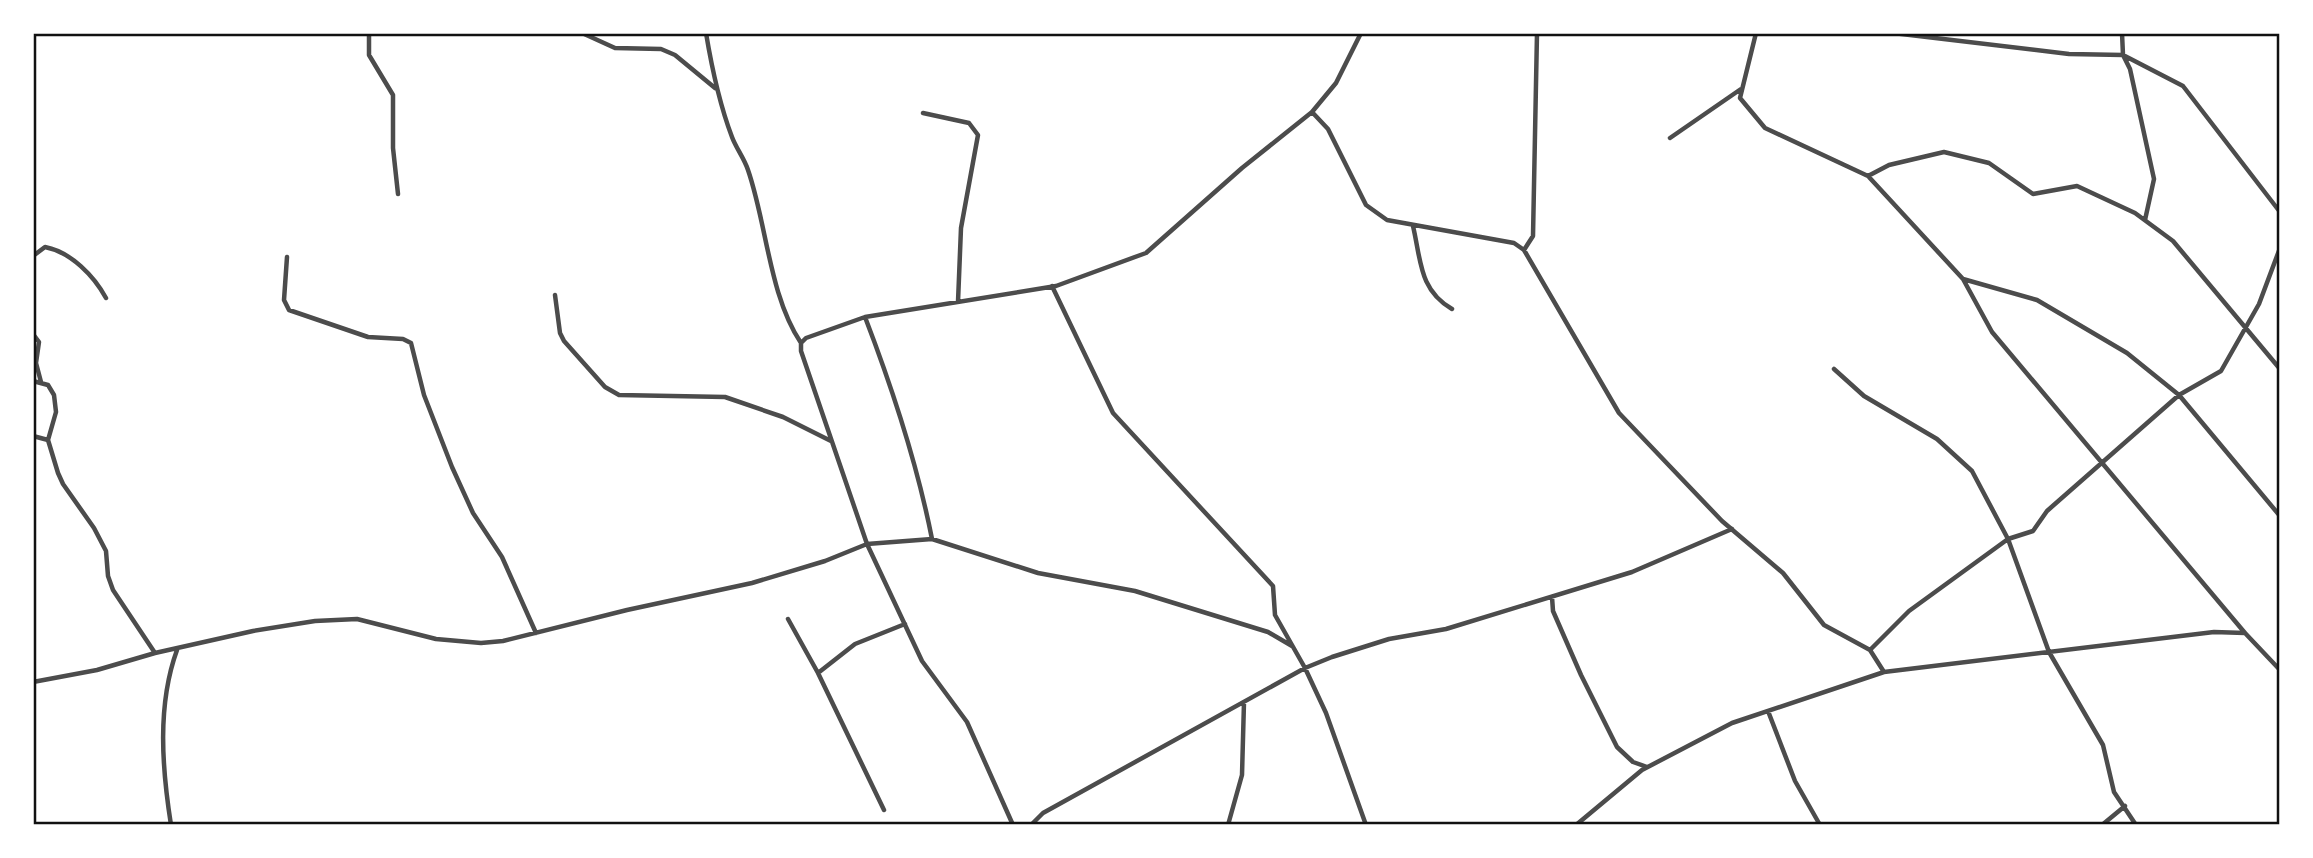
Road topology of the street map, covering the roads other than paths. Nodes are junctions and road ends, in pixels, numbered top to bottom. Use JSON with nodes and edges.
{"nodes":[{"id":1,"x":369,"y":33,"type":"edge"},
{"id":2,"x":582,"y":33,"type":"edge"},
{"id":3,"x":706,"y":33,"type":"edge"},
{"id":4,"x":1361,"y":33,"type":"edge"},
{"id":5,"x":1537,"y":33,"type":"edge"},
{"id":6,"x":1756,"y":33,"type":"edge"},
{"id":7,"x":1893,"y":33,"type":"edge"},
{"id":8,"x":2122,"y":33,"type":"edge"},
{"id":9,"x":2123,"y":55,"type":"junction"},
{"id":10,"x":1742,"y":88,"type":"junction"},
{"id":11,"x":716,"y":89,"type":"junction"},
{"id":12,"x":923,"y":113,"type":"dead end"},
{"id":13,"x":1312,"y":113,"type":"junction"},
{"id":14,"x":1670,"y":138,"type":"dead end"},
{"id":15,"x":1868,"y":176,"type":"junction"},
{"id":16,"x":398,"y":194,"type":"dead end"},
{"id":17,"x":2280,"y":212,"type":"edge"},
{"id":18,"x":2145,"y":220,"type":"junction"},
{"id":19,"x":1413,"y":226,"type":"junction"},
{"id":20,"x":2280,"y":248,"type":"edge"},
{"id":21,"x":1524,"y":250,"type":"junction"},
{"id":22,"x":33,"y":256,"type":"edge"},
{"id":23,"x":287,"y":257,"type":"dead end"},
{"id":24,"x":1963,"y":279,"type":"junction"},
{"id":25,"x":1052,"y":286,"type":"junction"},
{"id":26,"x":555,"y":295,"type":"dead end"},
{"id":27,"x":106,"y":298,"type":"dead end"},
{"id":28,"x":958,"y":302,"type":"junction"},
{"id":29,"x":1452,"y":309,"type":"dead end"},
{"id":30,"x":865,"y":317,"type":"junction"},
{"id":31,"x":2246,"y":328,"type":"junction"},
{"id":32,"x":33,"y":334,"type":"edge"},
{"id":33,"x":801,"y":343,"type":"junction"},
{"id":34,"x":1835,"y":369,"type":"dead end"},
{"id":35,"x":2280,"y":369,"type":"edge"},
{"id":36,"x":33,"y":381,"type":"edge"},
{"id":37,"x":41,"y":382,"type":"junction"},
{"id":38,"x":2179,"y":395,"type":"junction"},
{"id":39,"x":33,"y":436,"type":"edge"},
{"id":40,"x":48,"y":440,"type":"junction"},
{"id":41,"x":832,"y":441,"type":"junction"},
{"id":42,"x":2103,"y":464,"type":"junction"},
{"id":43,"x":2280,"y":516,"type":"edge"},
{"id":44,"x":1732,"y":529,"type":"junction"},
{"id":45,"x":932,"y":539,"type":"junction"},
{"id":46,"x":2008,"y":539,"type":"junction"},
{"id":47,"x":867,"y":544,"type":"junction"},
{"id":48,"x":1552,"y":597,"type":"junction"},
{"id":49,"x":788,"y":620,"type":"dead end"},
{"id":50,"x":905,"y":624,"type":"junction"},
{"id":51,"x":2245,"y":633,"type":"junction"},
{"id":52,"x":536,"y":634,"type":"junction"},
{"id":53,"x":1292,"y":646,"type":"junction"},
{"id":54,"x":177,"y":649,"type":"junction"},
{"id":55,"x":1870,"y":650,"type":"junction"},
{"id":56,"x":2049,"y":652,"type":"junction"},
{"id":57,"x":155,"y":653,"type":"junction"},
{"id":58,"x":1305,"y":668,"type":"junction"},
{"id":59,"x":2280,"y":670,"type":"edge"},
{"id":60,"x":1884,"y":672,"type":"junction"},
{"id":61,"x":818,"y":673,"type":"junction"},
{"id":62,"x":33,"y":682,"type":"edge"},
{"id":63,"x":1244,"y":702,"type":"junction"},
{"id":64,"x":1768,"y":711,"type":"junction"},
{"id":65,"x":1648,"y":767,"type":"junction"},
{"id":66,"x":2124,"y":806,"type":"junction"},
{"id":67,"x":884,"y":810,"type":"dead end"},
{"id":68,"x":1583,"y":818,"type":"junction"},
{"id":69,"x":171,"y":825,"type":"edge"},
{"id":70,"x":1013,"y":825,"type":"edge"},
{"id":71,"x":1031,"y":825,"type":"edge"},
{"id":72,"x":1227,"y":825,"type":"edge"},
{"id":73,"x":1366,"y":825,"type":"edge"},
{"id":74,"x":1576,"y":825,"type":"edge"},
{"id":75,"x":1588,"y":825,"type":"edge"},
{"id":76,"x":1820,"y":825,"type":"edge"},
{"id":77,"x":2102,"y":825,"type":"edge"},
{"id":78,"x":2136,"y":825,"type":"edge"}],
"edges":[{"from":1,"to":16,"type":"street"},
{"from":2,"to":11,"type":"street"},
{"from":3,"to":11,"type":"street"},
{"from":4,"to":13,"type":"street"},
{"from":5,"to":21,"type":"street"},
{"from":6,"to":10,"type":"street"},
{"from":7,"to":9,"type":"street"},
{"from":8,"to":9,"type":"street"},
{"from":9,"to":17,"type":"street"},
{"from":9,"to":18,"type":"street"},
{"from":10,"to":14,"type":"street"},
{"from":10,"to":15,"type":"street"},
{"from":11,"to":33,"type":"street"},
{"from":12,"to":28,"type":"street"},
{"from":13,"to":19,"type":"street"},
{"from":13,"to":25,"type":"street"},
{"from":15,"to":18,"type":"street"},
{"from":15,"to":24,"type":"street"},
{"from":18,"to":31,"type":"street"},
{"from":19,"to":21,"type":"street"},
{"from":19,"to":29,"type":"street"},
{"from":20,"to":31,"type":"street"},
{"from":21,"to":44,"type":"street"},
{"from":22,"to":27,"type":"street"},
{"from":23,"to":52,"type":"street"},
{"from":24,"to":38,"type":"street"},
{"from":24,"to":42,"type":"street"},
{"from":25,"to":28,"type":"street"},
{"from":25,"to":53,"type":"street"},
{"from":26,"to":41,"type":"street"},
{"from":28,"to":30,"type":"street"},
{"from":30,"to":33,"type":"street"},
{"from":30,"to":45,"type":"street"},
{"from":31,"to":35,"type":"street"},
{"from":31,"to":38,"type":"street"},
{"from":32,"to":37,"type":"street"},
{"from":33,"to":41,"type":"street"},
{"from":34,"to":46,"type":"street"},
{"from":36,"to":37,"type":"street"},
{"from":37,"to":40,"type":"street"},
{"from":38,"to":42,"type":"street"},
{"from":38,"to":43,"type":"street"},
{"from":39,"to":40,"type":"street"},
{"from":40,"to":57,"type":"street"},
{"from":41,"to":47,"type":"street"},
{"from":42,"to":46,"type":"street"},
{"from":42,"to":51,"type":"street"},
{"from":44,"to":48,"type":"street"},
{"from":44,"to":55,"type":"street"},
{"from":45,"to":47,"type":"street"},
{"from":45,"to":53,"type":"street"},
{"from":46,"to":55,"type":"street"},
{"from":46,"to":56,"type":"street"},
{"from":47,"to":50,"type":"street"},
{"from":47,"to":52,"type":"street"},
{"from":48,"to":58,"type":"street"},
{"from":48,"to":65,"type":"street"},
{"from":49,"to":61,"type":"street"},
{"from":50,"to":61,"type":"street"},
{"from":50,"to":70,"type":"street"},
{"from":51,"to":56,"type":"street"},
{"from":51,"to":59,"type":"street"},
{"from":52,"to":54,"type":"street"},
{"from":53,"to":58,"type":"street"},
{"from":54,"to":57,"type":"street"},
{"from":54,"to":69,"type":"street"},
{"from":55,"to":60,"type":"street"},
{"from":56,"to":60,"type":"street"},
{"from":56,"to":66,"type":"street"},
{"from":57,"to":62,"type":"street"},
{"from":58,"to":63,"type":"street"},
{"from":58,"to":73,"type":"street"},
{"from":60,"to":64,"type":"street"},
{"from":61,"to":67,"type":"street"},
{"from":63,"to":71,"type":"street"},
{"from":63,"to":72,"type":"street"},
{"from":64,"to":65,"type":"street"},
{"from":64,"to":76,"type":"street"},
{"from":65,"to":68,"type":"street"},
{"from":66,"to":77,"type":"street"},
{"from":66,"to":78,"type":"street"},
{"from":68,"to":74,"type":"street"},
{"from":68,"to":75,"type":"street"}]}
